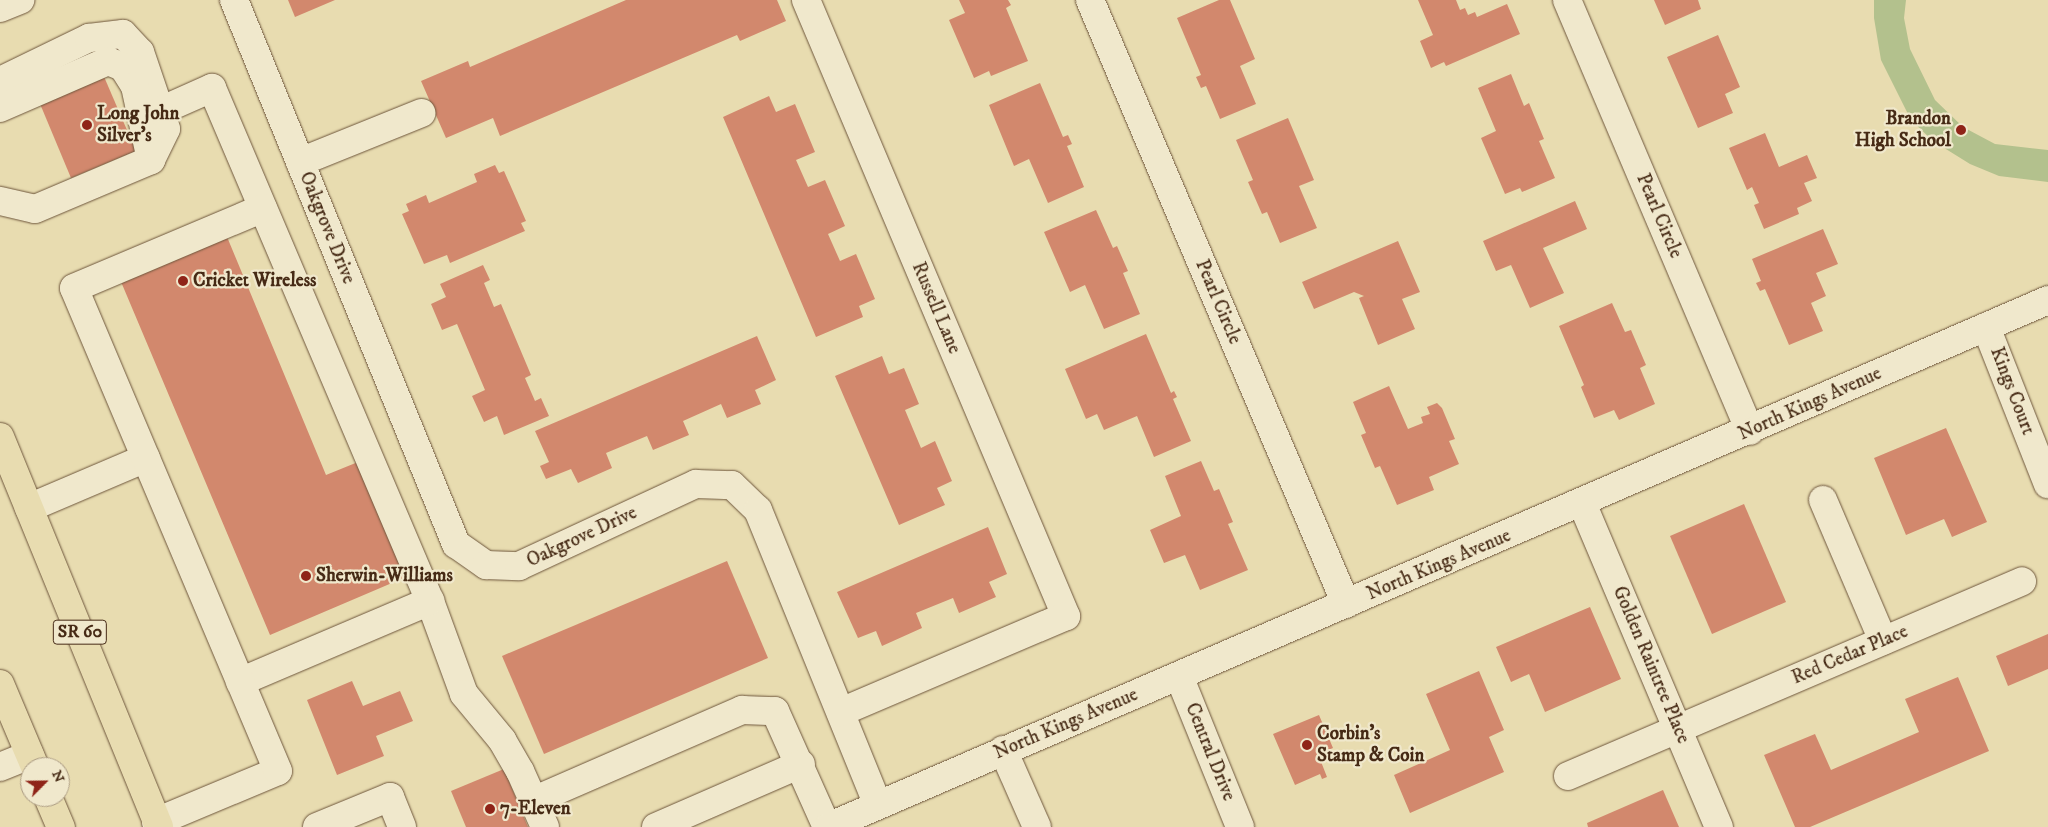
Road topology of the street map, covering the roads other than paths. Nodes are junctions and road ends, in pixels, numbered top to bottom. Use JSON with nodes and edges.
{"nodes":[{"id":1,"x":20,"y":0,"type":"edge"},
{"id":2,"x":234,"y":0,"type":"edge"},
{"id":3,"x":806,"y":0,"type":"edge"},
{"id":4,"x":1090,"y":0,"type":"edge"},
{"id":5,"x":1567,"y":0,"type":"edge"},
{"id":6,"x":0,"y":8,"type":"edge"},
{"id":7,"x":0,"y":80,"type":"edge"},
{"id":8,"x":0,"y":108,"type":"edge"},
{"id":9,"x":160,"y":111,"type":"junction"},
{"id":10,"x":421,"y":113,"type":"dead end"},
{"id":11,"x":151,"y":160,"type":"junction"},
{"id":12,"x":300,"y":162,"type":"junction"},
{"id":13,"x":0,"y":201,"type":"edge"},
{"id":14,"x":263,"y":208,"type":"junction"},
{"id":15,"x":2048,"y":300,"type":"edge"},
{"id":16,"x":1986,"y":327,"type":"junction"},
{"id":17,"x":1750,"y":431,"type":"junction"},
{"id":18,"x":0,"y":437,"type":"edge"},
{"id":19,"x":146,"y":458,"type":"junction"},
{"id":20,"x":2048,"y":484,"type":"edge"},
{"id":21,"x":1823,"y":500,"type":"dead end"},
{"id":22,"x":1582,"y":503,"type":"junction"},
{"id":23,"x":30,"y":508,"type":"junction"},
{"id":24,"x":2022,"y":581,"type":"dead end"},
{"id":25,"x":430,"y":601,"type":"junction"},
{"id":26,"x":1346,"y":604,"type":"junction"},
{"id":27,"x":1883,"y":641,"type":"junction"},
{"id":28,"x":1179,"y":676,"type":"junction"},
{"id":29,"x":240,"y":682,"type":"junction"},
{"id":30,"x":0,"y":684,"type":"edge"},
{"id":31,"x":841,"y":712,"type":"junction"},
{"id":32,"x":1678,"y":730,"type":"junction"},
{"id":33,"x":1003,"y":750,"type":"junction"},
{"id":34,"x":31,"y":757,"type":"edge"},
{"id":35,"x":20,"y":763,"type":"edge"},
{"id":36,"x":800,"y":764,"type":"junction"},
{"id":37,"x":0,"y":767,"type":"edge"},
{"id":38,"x":1568,"y":776,"type":"dead end"},
{"id":39,"x":535,"y":800,"type":"junction"},
{"id":40,"x":878,"y":805,"type":"junction"},
{"id":41,"x":52,"y":807,"type":"edge"},
{"id":42,"x":157,"y":824,"type":"edge"},
{"id":43,"x":61,"y":827,"type":"edge"},
{"id":44,"x":317,"y":827,"type":"edge"},
{"id":45,"x":402,"y":827,"type":"edge"},
{"id":46,"x":545,"y":827,"type":"edge"},
{"id":47,"x":656,"y":827,"type":"edge"},
{"id":48,"x":828,"y":827,"type":"edge"},
{"id":49,"x":1037,"y":827,"type":"edge"},
{"id":50,"x":1240,"y":827,"type":"edge"},
{"id":51,"x":1719,"y":827,"type":"edge"}],
"edges":[{"from":1,"to":6,"type":"street"},
{"from":2,"to":12,"type":"street","name":"Oakgrove Drive"},
{"from":3,"to":31,"type":"street","name":"Russell Lane"},
{"from":4,"to":26,"type":"street","name":"Pearl Circle"},
{"from":5,"to":17,"type":"street","name":"Pearl Circle"},
{"from":7,"to":9,"type":"street"},
{"from":8,"to":11,"type":"street"},
{"from":9,"to":11,"type":"street"},
{"from":9,"to":14,"type":"street"},
{"from":10,"to":12,"type":"street"},
{"from":11,"to":13,"type":"street"},
{"from":12,"to":31,"type":"street","name":"Oakgrove Drive"},
{"from":14,"to":19,"type":"street"},
{"from":14,"to":25,"type":"street"},
{"from":15,"to":16,"type":"street","name":"North Kings Avenue"},
{"from":16,"to":17,"type":"street","name":"North Kings Avenue"},
{"from":16,"to":20,"type":"street","name":"Kings Court"},
{"from":17,"to":22,"type":"street","name":"North Kings Avenue"},
{"from":18,"to":23,"type":"highway","number":"SR 60"},
{"from":19,"to":23,"type":"street"},
{"from":19,"to":29,"type":"street"},
{"from":21,"to":27,"type":"street"},
{"from":22,"to":26,"type":"street","name":"North Kings Avenue"},
{"from":22,"to":32,"type":"street","name":"Golden Raintree Place"},
{"from":23,"to":42,"type":"highway","number":"SR 60"},
{"from":24,"to":27,"type":"street","name":"Red Cedar Place"},
{"from":25,"to":29,"type":"street"},
{"from":25,"to":39,"type":"street"},
{"from":26,"to":28,"type":"street","name":"North Kings Avenue"},
{"from":27,"to":32,"type":"street","name":"Red Cedar Place"},
{"from":28,"to":33,"type":"street","name":"North Kings Avenue"},
{"from":28,"to":50,"type":"street","name":"Central Drive"},
{"from":29,"to":42,"type":"street"},
{"from":30,"to":34,"type":"highway"},
{"from":31,"to":40,"type":"street","name":"Oakgrove Drive"},
{"from":32,"to":38,"type":"street","name":"Red Cedar Place"},
{"from":32,"to":51,"type":"street","name":"Golden Raintree Place"},
{"from":33,"to":40,"type":"street","name":"North Kings Avenue"},
{"from":33,"to":49,"type":"street"},
{"from":35,"to":37,"type":"street"},
{"from":36,"to":39,"type":"street"},
{"from":36,"to":47,"type":"street"},
{"from":36,"to":48,"type":"street"},
{"from":39,"to":46,"type":"street"},
{"from":40,"to":48,"type":"street","name":"North Kings Avenue"},
{"from":41,"to":43,"type":"highway"},
{"from":44,"to":45,"type":"street"}]}
